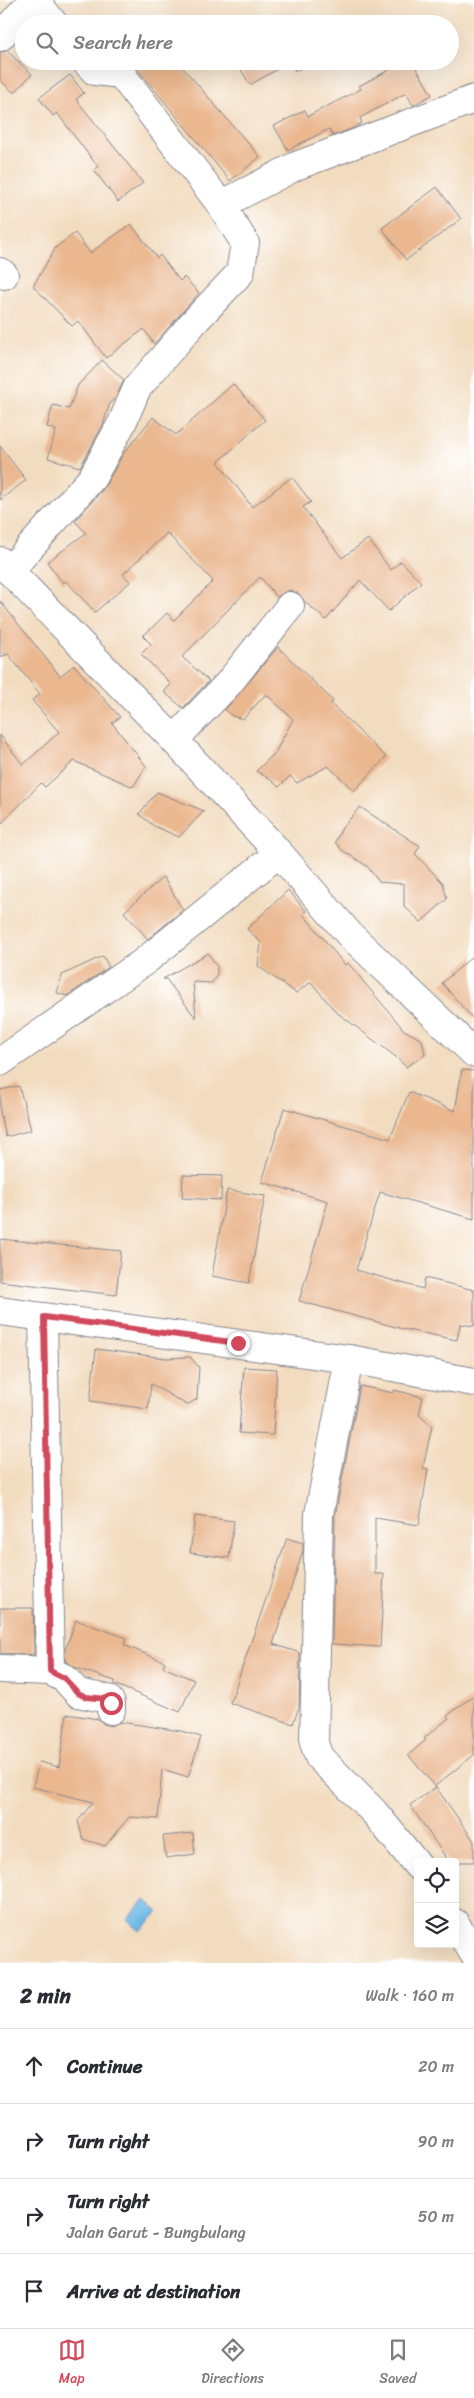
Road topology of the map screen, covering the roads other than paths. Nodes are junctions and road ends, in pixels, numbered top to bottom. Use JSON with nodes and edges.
{"nodes":[{"id":1,"x":34,"y":0,"type":"edge"},
{"id":2,"x":20,"y":15,"type":"edge"},
{"id":3,"x":46,"y":15,"type":"edge"},
{"id":4,"x":15,"y":21,"type":"edge"},
{"id":5,"x":0,"y":37,"type":"edge"},
{"id":6,"x":94,"y":70,"type":"edge"},
{"id":7,"x":474,"y":99,"type":"edge"},
{"id":8,"x":221,"y":204,"type":"junction"},
{"id":9,"x":4,"y":566,"type":"edge"},
{"id":10,"x":290,"y":606,"type":"dead end"},
{"id":11,"x":174,"y":740,"type":"junction"},
{"id":12,"x":279,"y":853,"type":"junction"},
{"id":13,"x":474,"y":1054,"type":"edge"},
{"id":14,"x":0,"y":1062,"type":"edge"},
{"id":15,"x":0,"y":1311,"type":"edge"},
{"id":16,"x":44,"y":1317,"type":"junction"},
{"id":17,"x":349,"y":1359,"type":"junction"},
{"id":18,"x":474,"y":1382,"type":"edge"},
{"id":19,"x":0,"y":1668,"type":"edge"},
{"id":20,"x":50,"y":1671,"type":"junction"},
{"id":21,"x":110,"y":1710,"type":"dead end"},
{"id":22,"x":414,"y":1861,"type":"edge"},
{"id":23,"x":459,"y":1930,"type":"edge"},
{"id":24,"x":474,"y":1954,"type":"edge"}],
"edges":[{"from":1,"to":2,"type":"street"},
{"from":1,"to":3,"type":"street"},
{"from":4,"to":5,"type":"street"},
{"from":6,"to":8,"type":"street"},
{"from":7,"to":8,"type":"street"},
{"from":8,"to":9,"type":"street"},
{"from":9,"to":11,"type":"street"},
{"from":10,"to":11,"type":"street"},
{"from":11,"to":12,"type":"street"},
{"from":12,"to":13,"type":"street"},
{"from":12,"to":14,"type":"street"},
{"from":15,"to":16,"type":"street"},
{"from":16,"to":17,"type":"street"},
{"from":16,"to":20,"type":"street"},
{"from":17,"to":18,"type":"street"},
{"from":17,"to":22,"type":"street"},
{"from":19,"to":20,"type":"street"},
{"from":20,"to":21,"type":"street"},
{"from":23,"to":24,"type":"street"}]}
